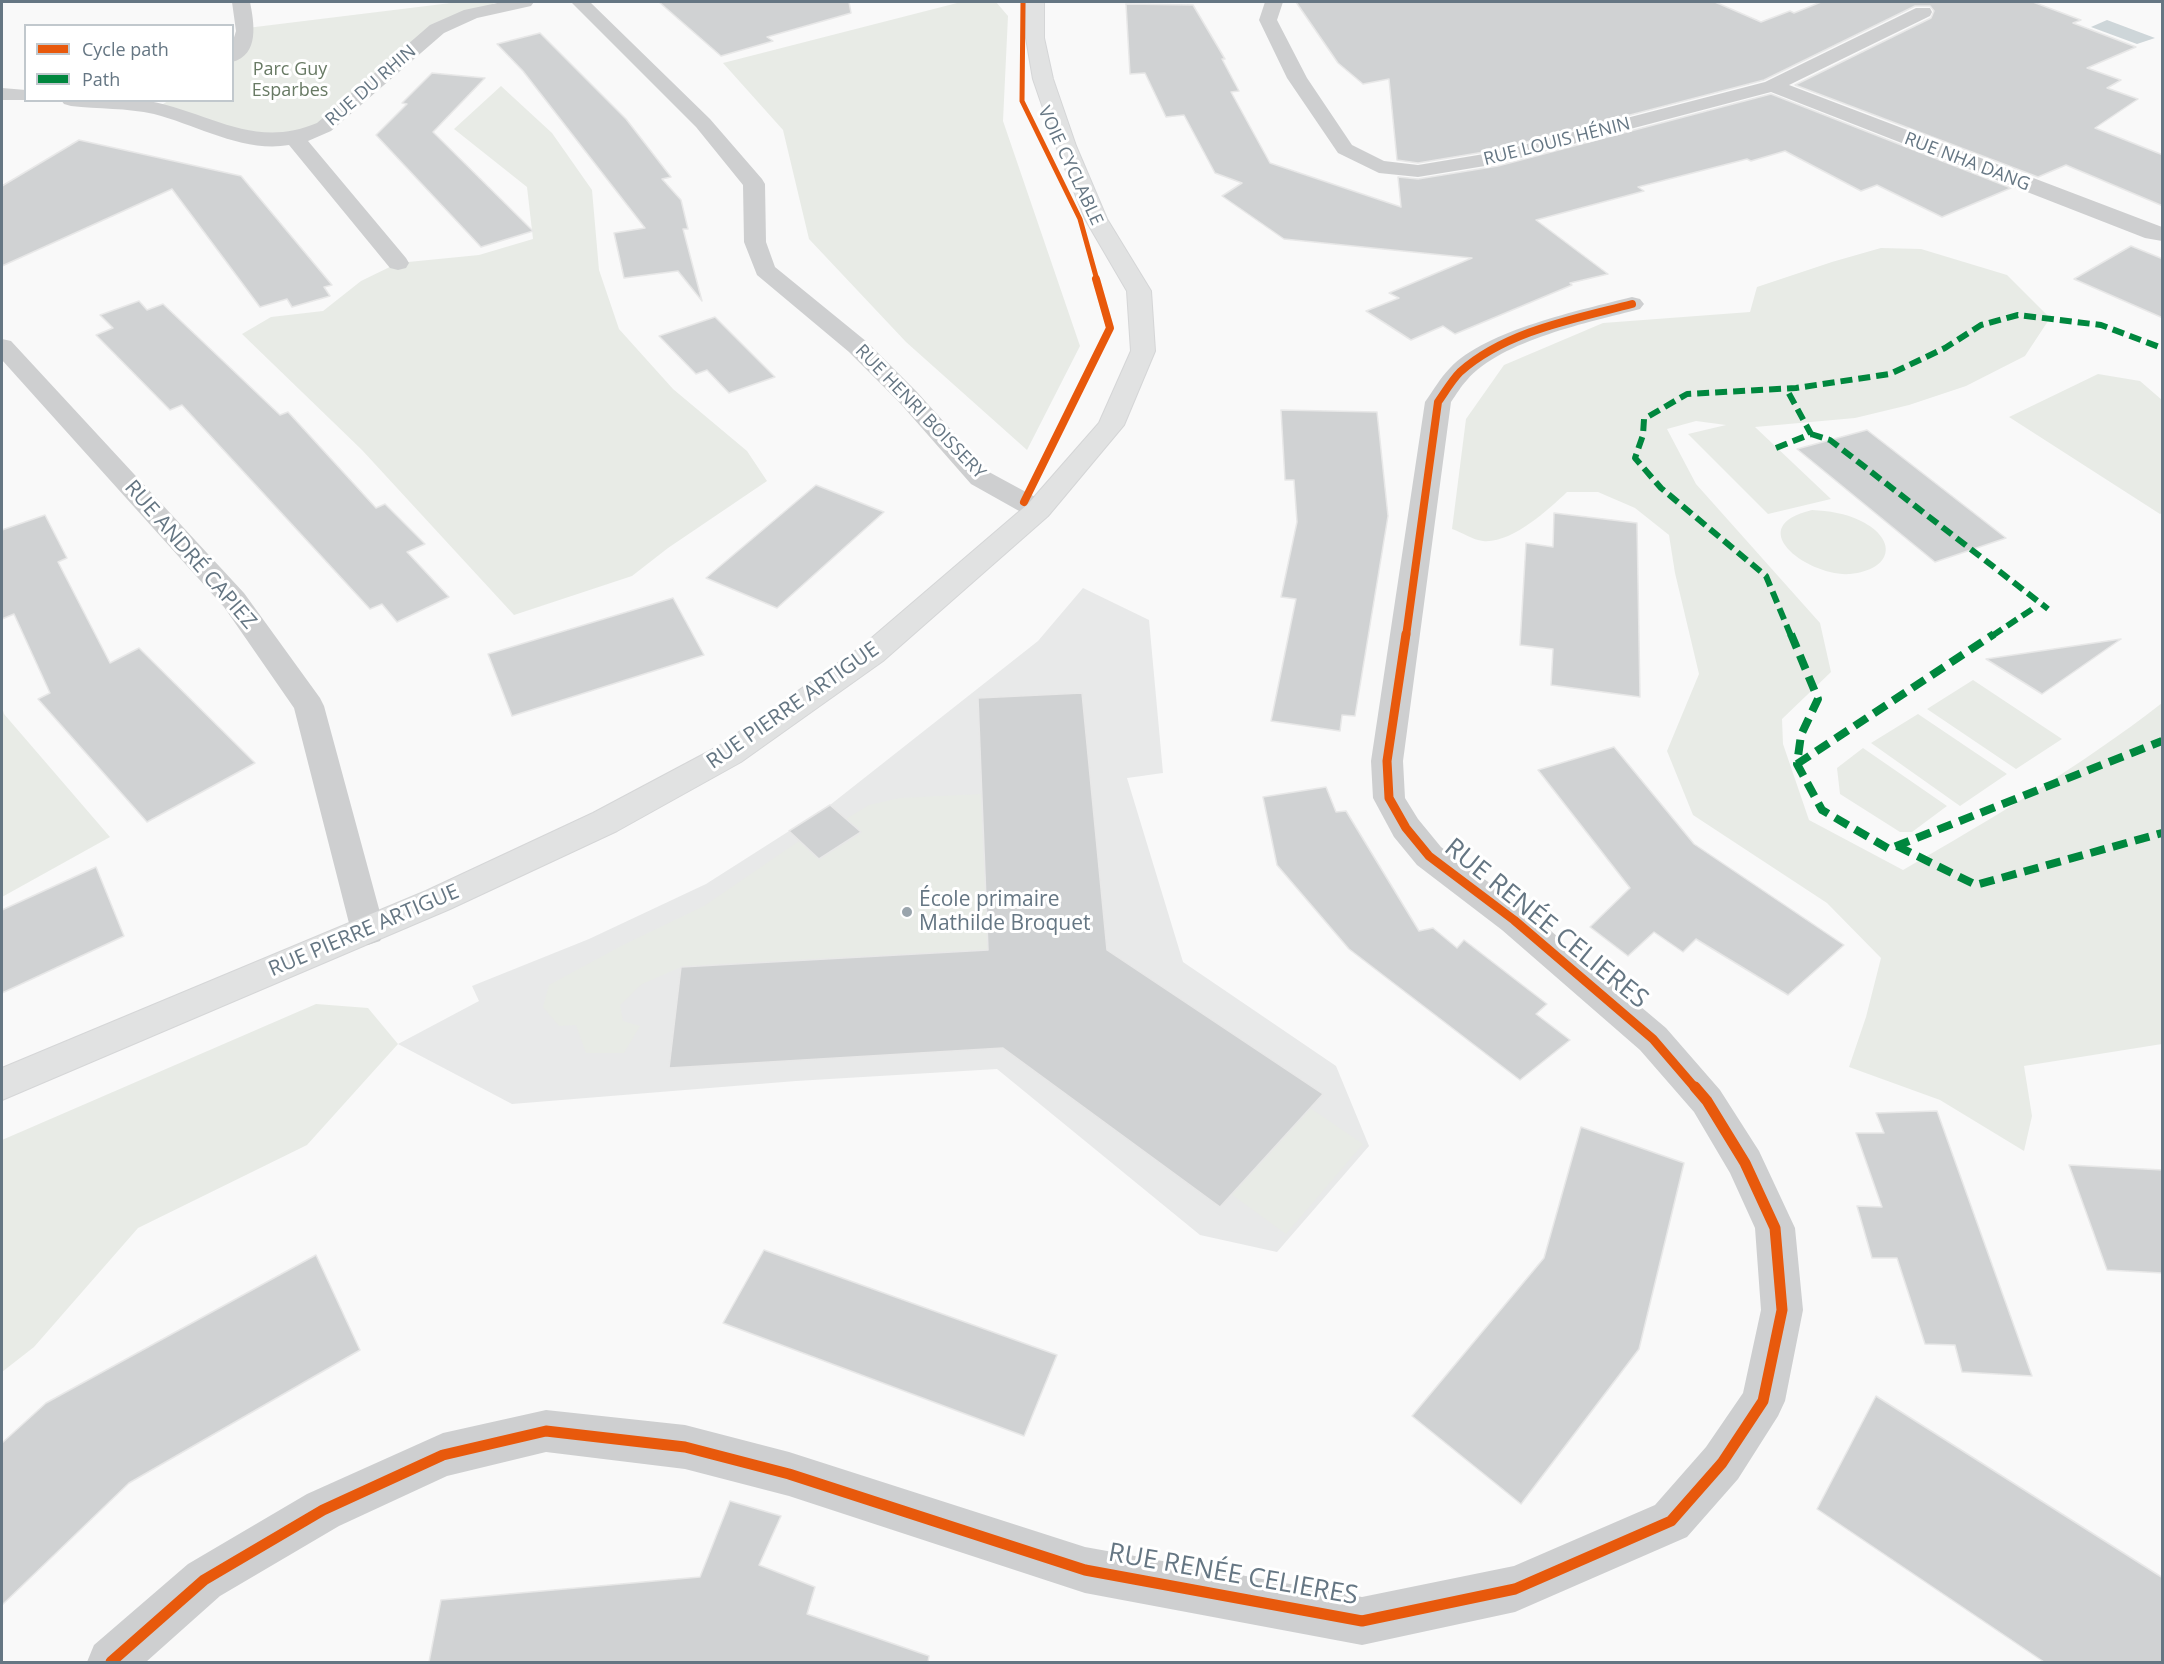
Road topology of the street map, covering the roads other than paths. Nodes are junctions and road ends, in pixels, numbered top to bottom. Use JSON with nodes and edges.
{"nodes":[{"id":1,"x":241,"y":2,"type":"edge"},
{"id":2,"x":525,"y":2,"type":"edge"},
{"id":3,"x":580,"y":2,"type":"edge"},
{"id":4,"x":1035,"y":2,"type":"edge"},
{"id":5,"x":1274,"y":2,"type":"edge"},
{"id":6,"x":1923,"y":12,"type":"dead end"},
{"id":7,"x":234,"y":54,"type":"edge"},
{"id":8,"x":1772,"y":86,"type":"junction"},
{"id":9,"x":2,"y":94,"type":"edge"},
{"id":10,"x":24,"y":96,"type":"edge"},
{"id":11,"x":107,"y":102,"type":"edge"},
{"id":12,"x":162,"y":105,"type":"edge"},
{"id":13,"x":295,"y":140,"type":"junction"},
{"id":14,"x":2163,"y":234,"type":"edge"},
{"id":15,"x":398,"y":262,"type":"dead end"},
{"id":16,"x":1632,"y":304,"type":"dead end"},
{"id":17,"x":2,"y":346,"type":"edge"},
{"id":18,"x":1038,"y":510,"type":"junction"},
{"id":19,"x":368,"y":931,"type":"junction"},
{"id":20,"x":2,"y":1084,"type":"edge"},
{"id":21,"x":111,"y":1662,"type":"edge"}],
"edges":[{"from":1,"to":7,"type":"street"},
{"from":2,"to":13,"type":"street","name":"RUE DU RHIN"},
{"from":3,"to":18,"type":"street","name":"RUE HENRI BOISSERY"},
{"from":4,"to":18,"type":"main road","name":"RUE PIERRE ARTIGUE"},
{"from":5,"to":8,"type":"street","name":"RUE LOUIS HÉNIN"},
{"from":6,"to":8,"type":"street","name":"RUE LOUIS HÉNIN"},
{"from":8,"to":14,"type":"street","name":"RUE NHA DANG"},
{"from":9,"to":10,"type":"street"},
{"from":11,"to":12,"type":"street","name":"RUE DU RHIN"},
{"from":12,"to":13,"type":"street","name":"RUE DU RHIN"},
{"from":13,"to":15,"type":"street"},
{"from":16,"to":21,"type":"street","name":"RUE RENÉE CELIERES"},
{"from":17,"to":19,"type":"street","name":"RUE ANDRÉ CAPIEZ"},
{"from":18,"to":19,"type":"main road","name":"RUE PIERRE ARTIGUE"},
{"from":19,"to":20,"type":"main road","name":"RUE PIERRE ARTIGUE"}]}
